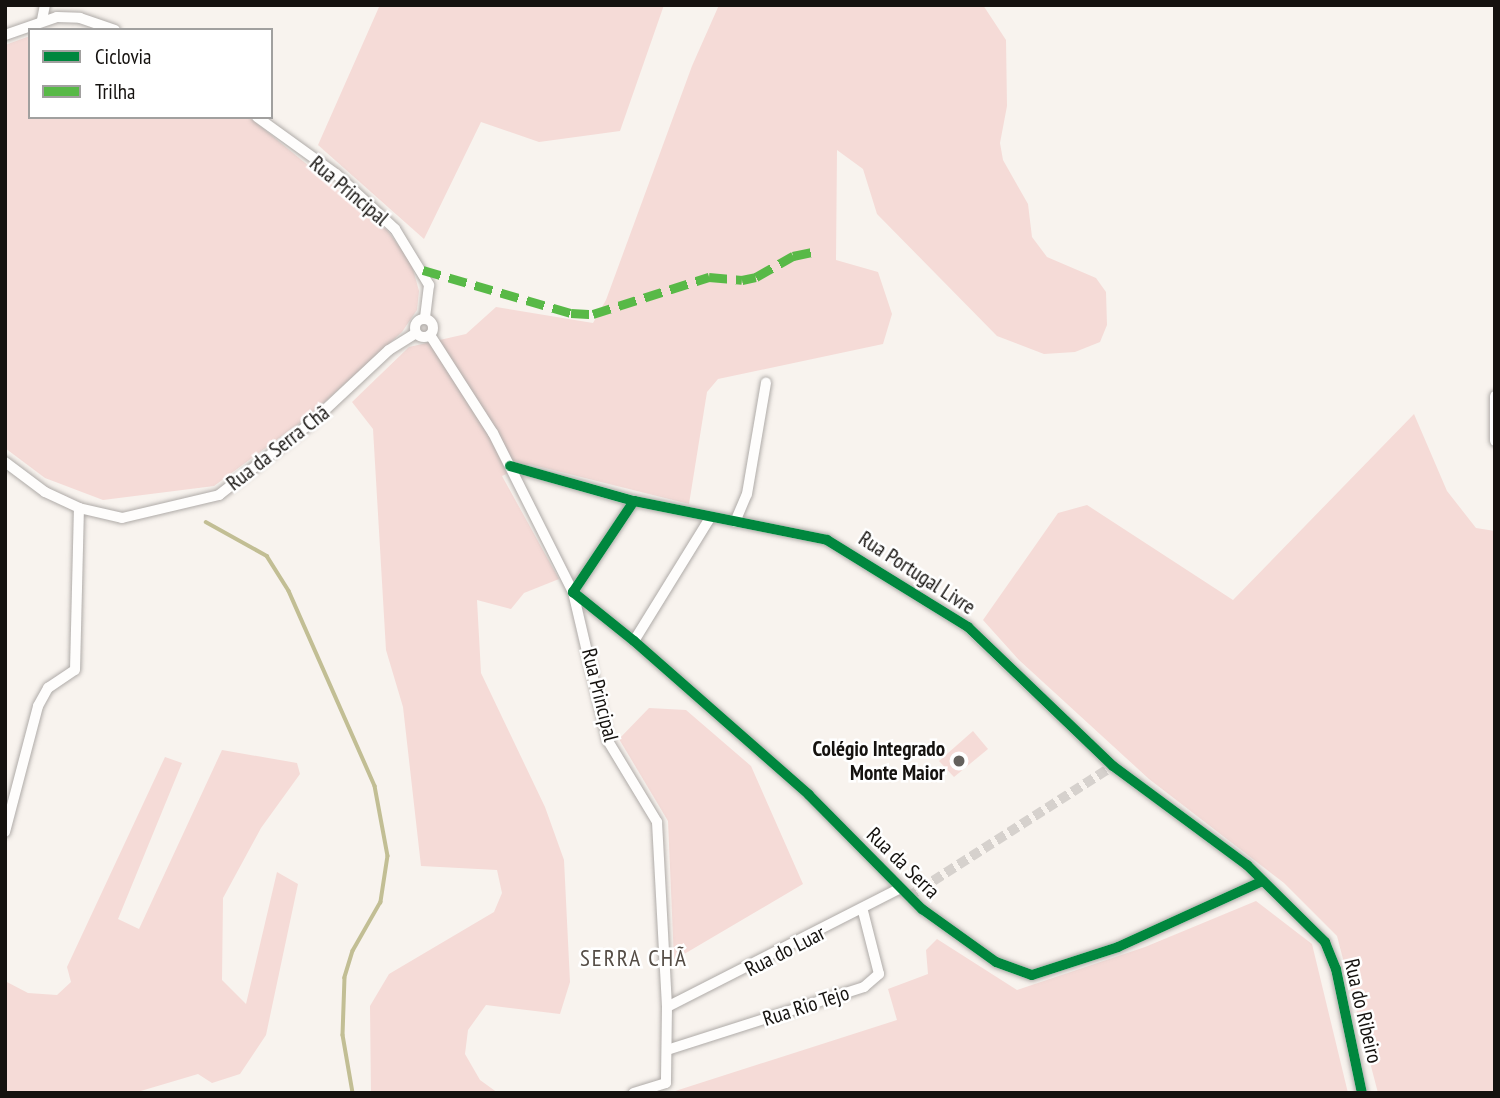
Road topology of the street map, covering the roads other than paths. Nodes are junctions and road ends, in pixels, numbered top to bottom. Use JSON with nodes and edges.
{"nodes":[{"id":1,"x":46,"y":5,"type":"edge"},
{"id":2,"x":42,"y":20,"type":"junction"},
{"id":3,"x":109,"y":28,"type":"edge"},
{"id":4,"x":5,"y":35,"type":"edge"},
{"id":5,"x":260,"y":119,"type":"edge"},
{"id":6,"x":425,"y":318,"type":"junction"},
{"id":7,"x":416,"y":333,"type":"junction"},
{"id":8,"x":430,"y":335,"type":"junction"},
{"id":9,"x":766,"y":383,"type":"dead end"},
{"id":10,"x":1495,"y":397,"type":"edge"},
{"id":11,"x":1495,"y":441,"type":"edge"},
{"id":12,"x":5,"y":462,"type":"edge"},
{"id":13,"x":510,"y":466,"type":"junction"},
{"id":14,"x":634,"y":501,"type":"junction"},
{"id":15,"x":79,"y":508,"type":"junction"},
{"id":16,"x":710,"y":518,"type":"junction"},
{"id":17,"x":735,"y":522,"type":"junction"},
{"id":18,"x":573,"y":593,"type":"junction"},
{"id":19,"x":634,"y":640,"type":"junction"},
{"id":20,"x":5,"y":832,"type":"edge"},
{"id":21,"x":1263,"y":881,"type":"junction"},
{"id":22,"x":904,"y":893,"type":"junction"},
{"id":23,"x":863,"y":911,"type":"junction"},
{"id":24,"x":667,"y":1007,"type":"junction"},
{"id":25,"x":667,"y":1051,"type":"junction"},
{"id":26,"x":634,"y":1093,"type":"edge"},
{"id":27,"x":1362,"y":1093,"type":"edge"}],
"edges":[{"from":1,"to":2,"type":"street"},
{"from":2,"to":3,"type":"street"},
{"from":2,"to":4,"type":"street"},
{"from":5,"to":6,"type":"street","name":"Rua Principal"},
{"from":6,"to":7,"type":"street"},
{"from":6,"to":8,"type":"street"},
{"from":7,"to":8,"type":"street"},
{"from":7,"to":15,"type":"street","name":"Rua da Serra Chã"},
{"from":8,"to":13,"type":"street","name":"Rua Principal"},
{"from":9,"to":17,"type":"street"},
{"from":10,"to":11,"type":"street"},
{"from":12,"to":15,"type":"street","name":"Rua da Serra Chã"},
{"from":13,"to":14,"type":"street","name":"Rua Portugal Livre"},
{"from":13,"to":18,"type":"street","name":"Rua Principal"},
{"from":14,"to":16,"type":"street","name":"Rua Portugal Livre"},
{"from":14,"to":18,"type":"street"},
{"from":15,"to":20,"type":"street"},
{"from":16,"to":17,"type":"street","name":"Rua Portugal Livre"},
{"from":16,"to":19,"type":"street"},
{"from":17,"to":21,"type":"street","name":"Rua Portugal Livre"},
{"from":18,"to":19,"type":"street","name":"Rua da Serra"},
{"from":18,"to":24,"type":"street","name":"Rua Principal"},
{"from":19,"to":22,"type":"street","name":"Rua da Serra"},
{"from":21,"to":22,"type":"street","name":"Rua da Serra"},
{"from":21,"to":27,"type":"street","name":"Rua do Ribeiro"},
{"from":22,"to":23,"type":"street","name":"Rua do Luar"},
{"from":23,"to":24,"type":"street","name":"Rua do Luar"},
{"from":23,"to":25,"type":"street","name":"Rua Rio Tejo"},
{"from":24,"to":25,"type":"street","name":"Rua Principal"},
{"from":25,"to":26,"type":"street","name":"Rua Principal"}]}
